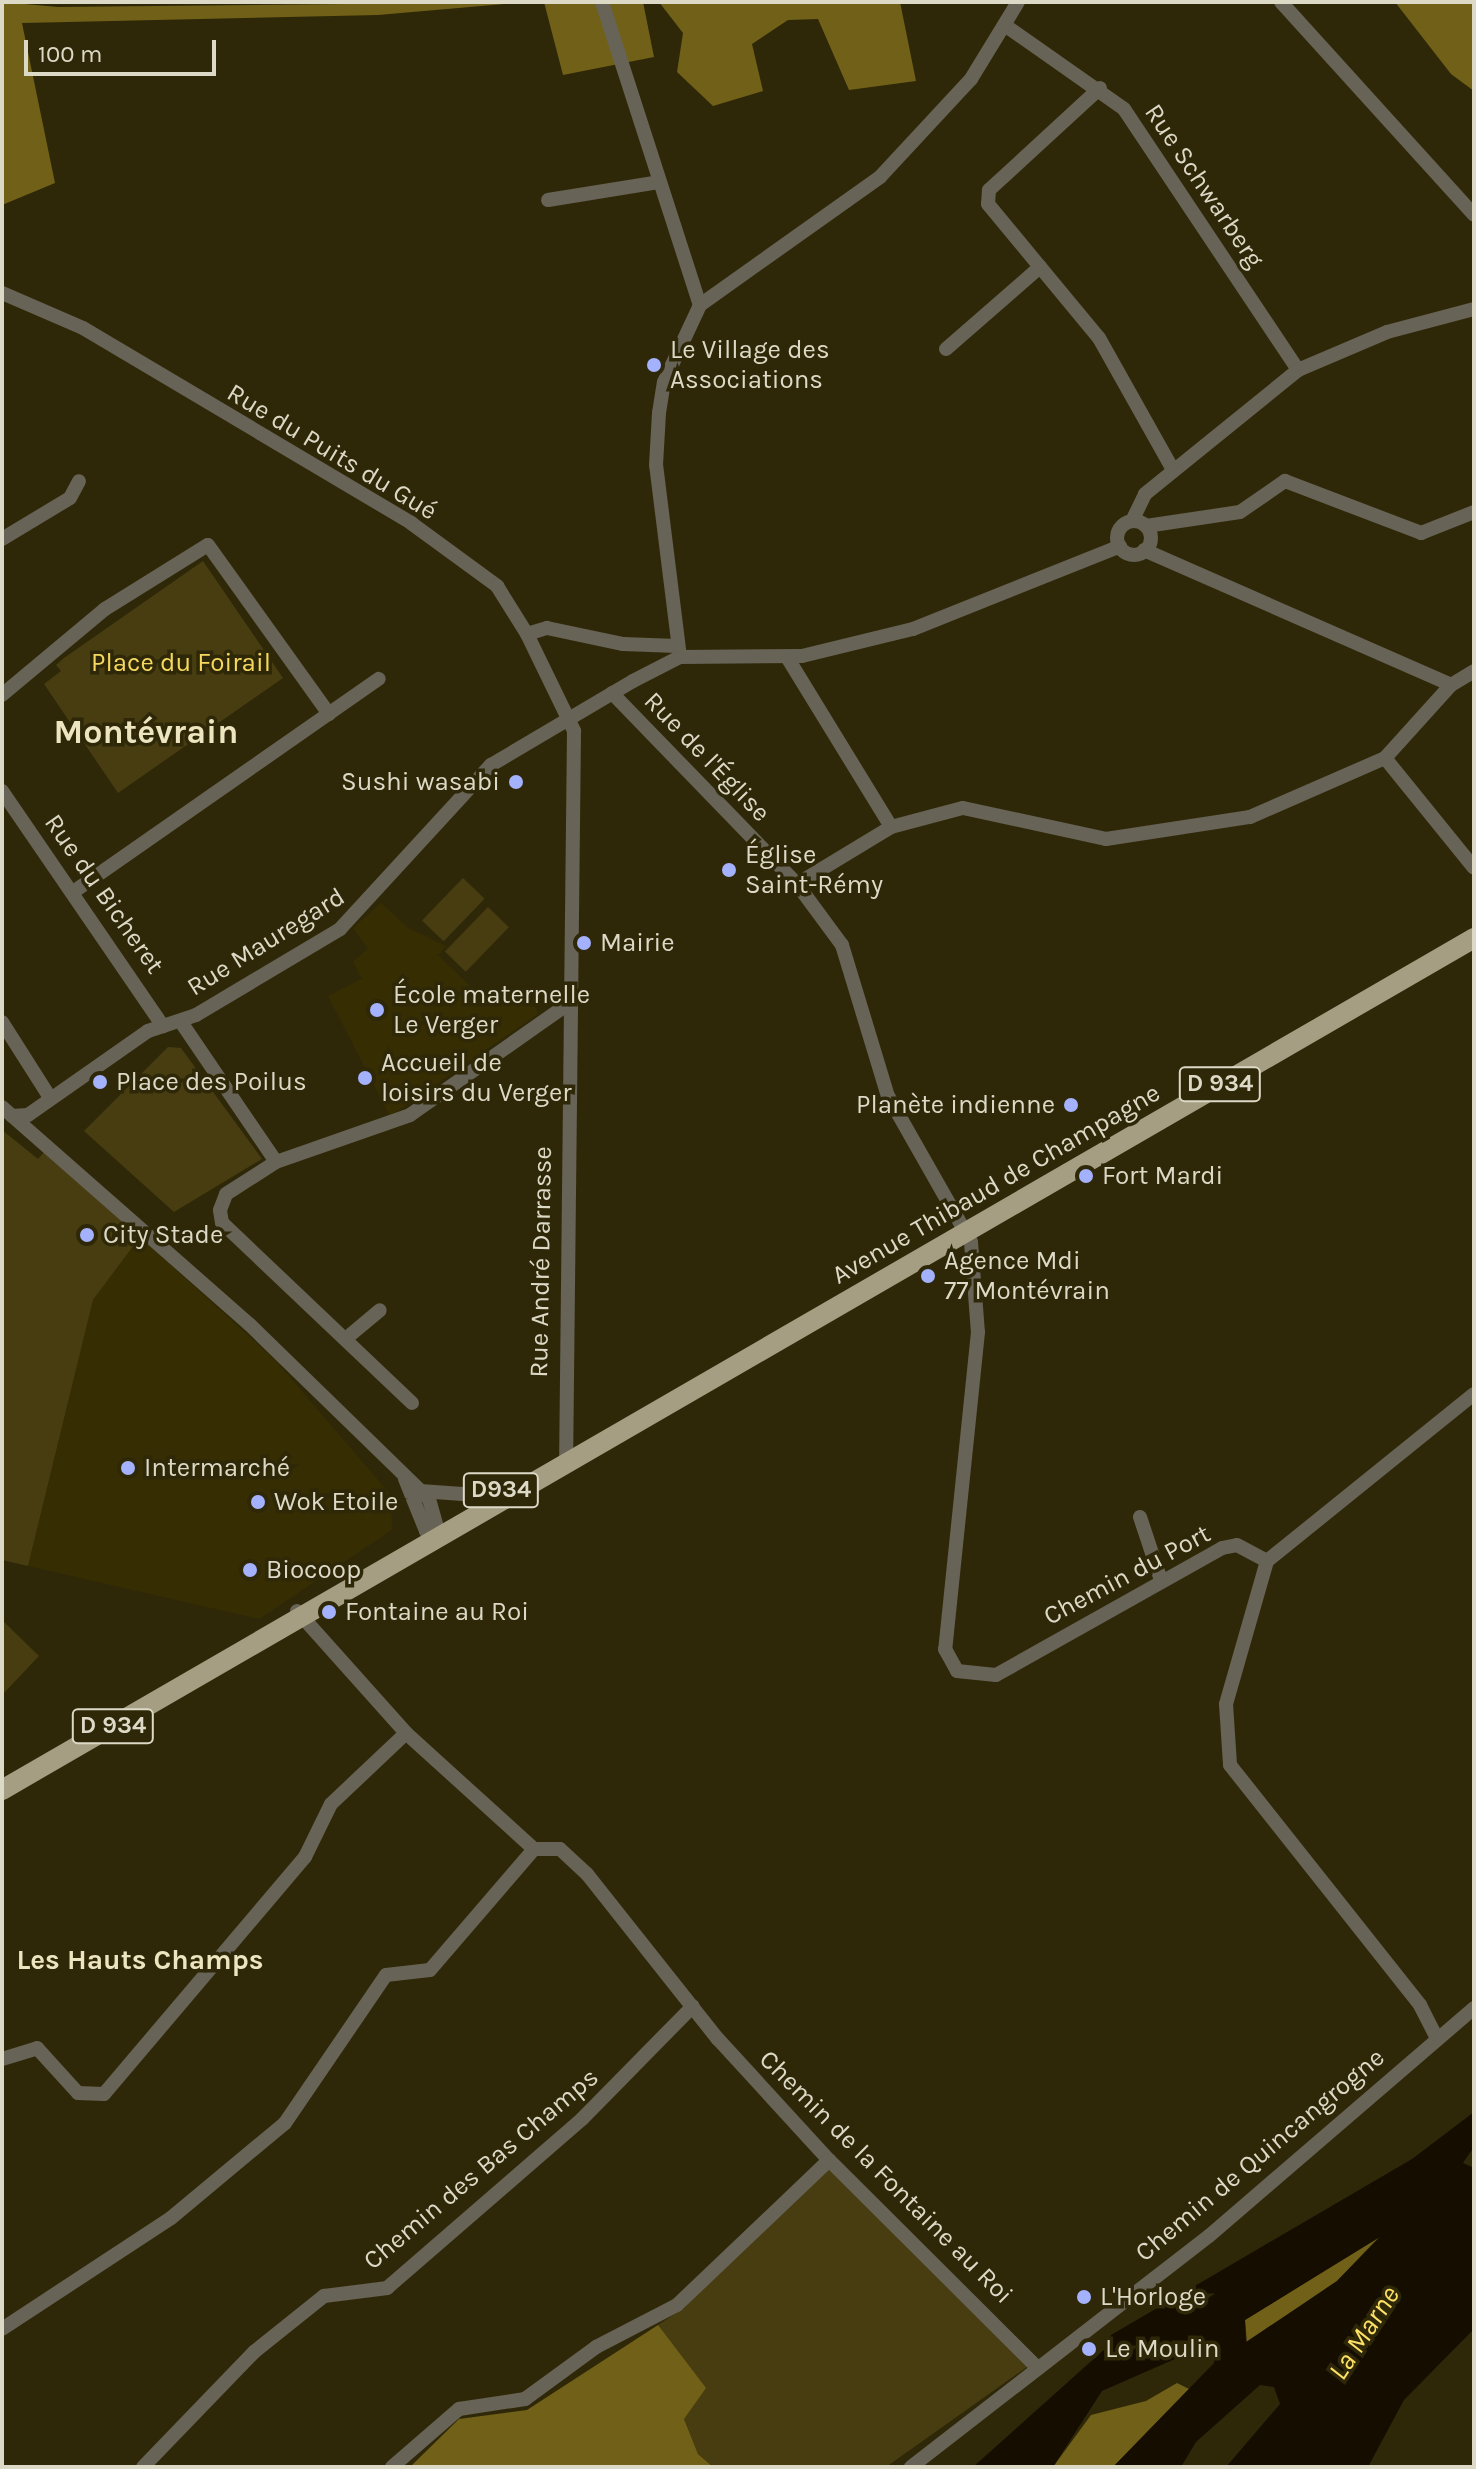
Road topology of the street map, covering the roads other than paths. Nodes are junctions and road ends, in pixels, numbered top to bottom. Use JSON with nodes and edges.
{"nodes":[{"id":1,"x":602,"y":2,"type":"edge"},
{"id":2,"x":1018,"y":2,"type":"edge"},
{"id":3,"x":1281,"y":2,"type":"edge"},
{"id":4,"x":1006,"y":26,"type":"junction"},
{"id":5,"x":1100,"y":88,"type":"junction"},
{"id":6,"x":659,"y":182,"type":"junction"},
{"id":7,"x":548,"y":200,"type":"dead end"},
{"id":8,"x":1474,"y":215,"type":"edge"},
{"id":9,"x":1040,"y":267,"type":"junction"},
{"id":10,"x":2,"y":293,"type":"edge"},
{"id":11,"x":700,"y":305,"type":"junction"},
{"id":12,"x":1474,"y":309,"type":"edge"},
{"id":13,"x":946,"y":349,"type":"dead end"},
{"id":14,"x":1298,"y":370,"type":"junction"},
{"id":15,"x":1173,"y":470,"type":"junction"},
{"id":16,"x":79,"y":481,"type":"dead end"},
{"id":17,"x":1474,"y":512,"type":"edge"},
{"id":18,"x":1139,"y":524,"type":"junction"},
{"id":19,"x":2,"y":539,"type":"edge"},
{"id":20,"x":1120,"y":546,"type":"junction"},
{"id":21,"x":1144,"y":550,"type":"junction"},
{"id":22,"x":527,"y":634,"type":"junction"},
{"id":23,"x":678,"y":652,"type":"junction"},
{"id":24,"x":787,"y":657,"type":"junction"},
{"id":25,"x":1474,"y":671,"type":"edge"},
{"id":26,"x":379,"y":679,"type":"dead end"},
{"id":27,"x":1451,"y":685,"type":"junction"},
{"id":28,"x":612,"y":693,"type":"junction"},
{"id":29,"x":2,"y":695,"type":"edge"},
{"id":30,"x":329,"y":714,"type":"junction"},
{"id":31,"x":568,"y":724,"type":"junction"},
{"id":32,"x":1385,"y":758,"type":"junction"},
{"id":33,"x":2,"y":791,"type":"edge"},
{"id":34,"x":891,"y":827,"type":"junction"},
{"id":35,"x":1474,"y":868,"type":"edge"},
{"id":36,"x":797,"y":884,"type":"junction"},
{"id":37,"x":76,"y":890,"type":"junction"},
{"id":38,"x":1474,"y":938,"type":"edge"},
{"id":39,"x":571,"y":1002,"type":"junction"},
{"id":40,"x":2,"y":1022,"type":"edge"},
{"id":41,"x":181,"y":1022,"type":"junction"},
{"id":42,"x":163,"y":1026,"type":"junction"},
{"id":43,"x":49,"y":1096,"type":"junction"},
{"id":44,"x":7,"y":1111,"type":"edge"},
{"id":45,"x":276,"y":1162,"type":"junction"},
{"id":46,"x":966,"y":1230,"type":"junction"},
{"id":47,"x":380,"y":1310,"type":"dead end"},
{"id":48,"x":349,"y":1336,"type":"junction"},
{"id":49,"x":1474,"y":1394,"type":"edge"},
{"id":50,"x":412,"y":1403,"type":"dead end"},
{"id":51,"x":566,"y":1460,"type":"junction"},
{"id":52,"x":405,"y":1479,"type":"junction"},
{"id":53,"x":420,"y":1491,"type":"junction"},
{"id":54,"x":491,"y":1496,"type":"junction"},
{"id":55,"x":1140,"y":1517,"type":"dead end"},
{"id":56,"x":435,"y":1531,"type":"junction"},
{"id":57,"x":1267,"y":1561,"type":"junction"},
{"id":58,"x":1161,"y":1580,"type":"junction"},
{"id":59,"x":299,"y":1615,"type":"junction"},
{"id":60,"x":406,"y":1733,"type":"junction"},
{"id":61,"x":2,"y":1790,"type":"edge"},
{"id":62,"x":534,"y":1849,"type":"junction"},
{"id":63,"x":693,"y":2006,"type":"junction"},
{"id":64,"x":1474,"y":2008,"type":"edge"},
{"id":65,"x":1436,"y":2037,"type":"junction"},
{"id":66,"x":2,"y":2059,"type":"edge"},
{"id":67,"x":829,"y":2160,"type":"junction"},
{"id":68,"x":2,"y":2329,"type":"edge"},
{"id":69,"x":1038,"y":2368,"type":"junction"},
{"id":70,"x":143,"y":2467,"type":"edge"},
{"id":71,"x":392,"y":2467,"type":"edge"},
{"id":72,"x":911,"y":2467,"type":"edge"}],
"edges":[{"from":1,"to":6,"type":"street"},
{"from":2,"to":4,"type":"street"},
{"from":3,"to":8,"type":"street"},
{"from":4,"to":5,"type":"street","name":"Rue Schwarberg"},
{"from":4,"to":11,"type":"street"},
{"from":5,"to":9,"type":"street"},
{"from":5,"to":14,"type":"street","name":"Rue Schwarberg"},
{"from":6,"to":7,"type":"street"},
{"from":6,"to":11,"type":"street"},
{"from":9,"to":13,"type":"street"},
{"from":9,"to":15,"type":"street"},
{"from":10,"to":22,"type":"street","name":"Rue du Puits du Gué"},
{"from":11,"to":23,"type":"street"},
{"from":12,"to":14,"type":"street"},
{"from":14,"to":15,"type":"street"},
{"from":15,"to":18,"type":"street"},
{"from":16,"to":19,"type":"street"},
{"from":17,"to":18,"type":"street"},
{"from":18,"to":20,"type":"street"},
{"from":18,"to":21,"type":"street"},
{"from":20,"to":21,"type":"street"},
{"from":20,"to":24,"type":"street"},
{"from":21,"to":27,"type":"street"},
{"from":22,"to":23,"type":"street"},
{"from":22,"to":31,"type":"street","name":"Rue du Puits du Gué"},
{"from":23,"to":24,"type":"street"},
{"from":23,"to":28,"type":"street","name":"Rue Mauregard"},
{"from":24,"to":34,"type":"street"},
{"from":25,"to":27,"type":"street"},
{"from":26,"to":30,"type":"street"},
{"from":27,"to":32,"type":"street"},
{"from":28,"to":31,"type":"street","name":"Rue Mauregard"},
{"from":28,"to":36,"type":"street","name":"Rue de l'Église"},
{"from":29,"to":30,"type":"street"},
{"from":30,"to":37,"type":"street"},
{"from":31,"to":39,"type":"street","name":"Rue André Darrasse"},
{"from":31,"to":41,"type":"street","name":"Rue Mauregard"},
{"from":32,"to":34,"type":"street"},
{"from":32,"to":35,"type":"street"},
{"from":33,"to":37,"type":"street","name":"Rue du Bicheret"},
{"from":34,"to":36,"type":"street"},
{"from":36,"to":46,"type":"street","name":"Rue de l'Église"},
{"from":37,"to":42,"type":"street","name":"Rue du Bicheret"},
{"from":38,"to":46,"type":"main road","name":"Avenue Thibaud de Champagne","number":"D 934"},
{"from":39,"to":45,"type":"street"},
{"from":39,"to":51,"type":"street","name":"Rue André Darrasse"},
{"from":40,"to":43,"type":"street"},
{"from":41,"to":42,"type":"street"},
{"from":41,"to":45,"type":"street","name":"Rue Mauregard"},
{"from":42,"to":43,"type":"street"},
{"from":43,"to":44,"type":"street"},
{"from":44,"to":52,"type":"street"},
{"from":45,"to":48,"type":"street"},
{"from":46,"to":51,"type":"main road","name":"Avenue Thibaud de Champagne","number":"D 934"},
{"from":46,"to":58,"type":"street","name":"Chemin du Port"},
{"from":47,"to":48,"type":"street"},
{"from":48,"to":50,"type":"street"},
{"from":49,"to":57,"type":"street"},
{"from":51,"to":54,"type":"main road","name":"Avenue Thibaud de Champagne","number":"D934"},
{"from":51,"to":56,"type":"main road","name":"Avenue Thibaud de Champagne","number":"D 934"},
{"from":52,"to":53,"type":"street"},
{"from":52,"to":56,"type":"street"},
{"from":53,"to":54,"type":"street"},
{"from":53,"to":56,"type":"street"},
{"from":54,"to":56,"type":"main road","name":"Avenue Thibaud de Champagne","number":"D934"},
{"from":55,"to":58,"type":"street"},
{"from":56,"to":59,"type":"main road","name":"Avenue Thibaud de Champagne","number":"D 934"},
{"from":57,"to":58,"type":"street","name":"Chemin du Port"},
{"from":57,"to":65,"type":"street"},
{"from":59,"to":60,"type":"street","name":"Chemin de la Fontaine au Roi"},
{"from":59,"to":61,"type":"main road","name":"Avenue Thibaud de Champagne","number":"D 934"},
{"from":60,"to":62,"type":"street","name":"Chemin de la Fontaine au Roi"},
{"from":60,"to":66,"type":"street"},
{"from":62,"to":63,"type":"street","name":"Chemin de la Fontaine au Roi"},
{"from":62,"to":68,"type":"street"},
{"from":63,"to":67,"type":"street","name":"Chemin de la Fontaine au Roi"},
{"from":63,"to":70,"type":"street","name":"Chemin des Bas Champs"},
{"from":64,"to":65,"type":"street","name":"Chemin de Quincangrogne"},
{"from":65,"to":69,"type":"street","name":"Chemin de Quincangrogne"},
{"from":67,"to":69,"type":"street","name":"Chemin de la Fontaine au Roi"},
{"from":67,"to":71,"type":"street"},
{"from":69,"to":72,"type":"street","name":"Chemin de Quincangrogne"}]}
